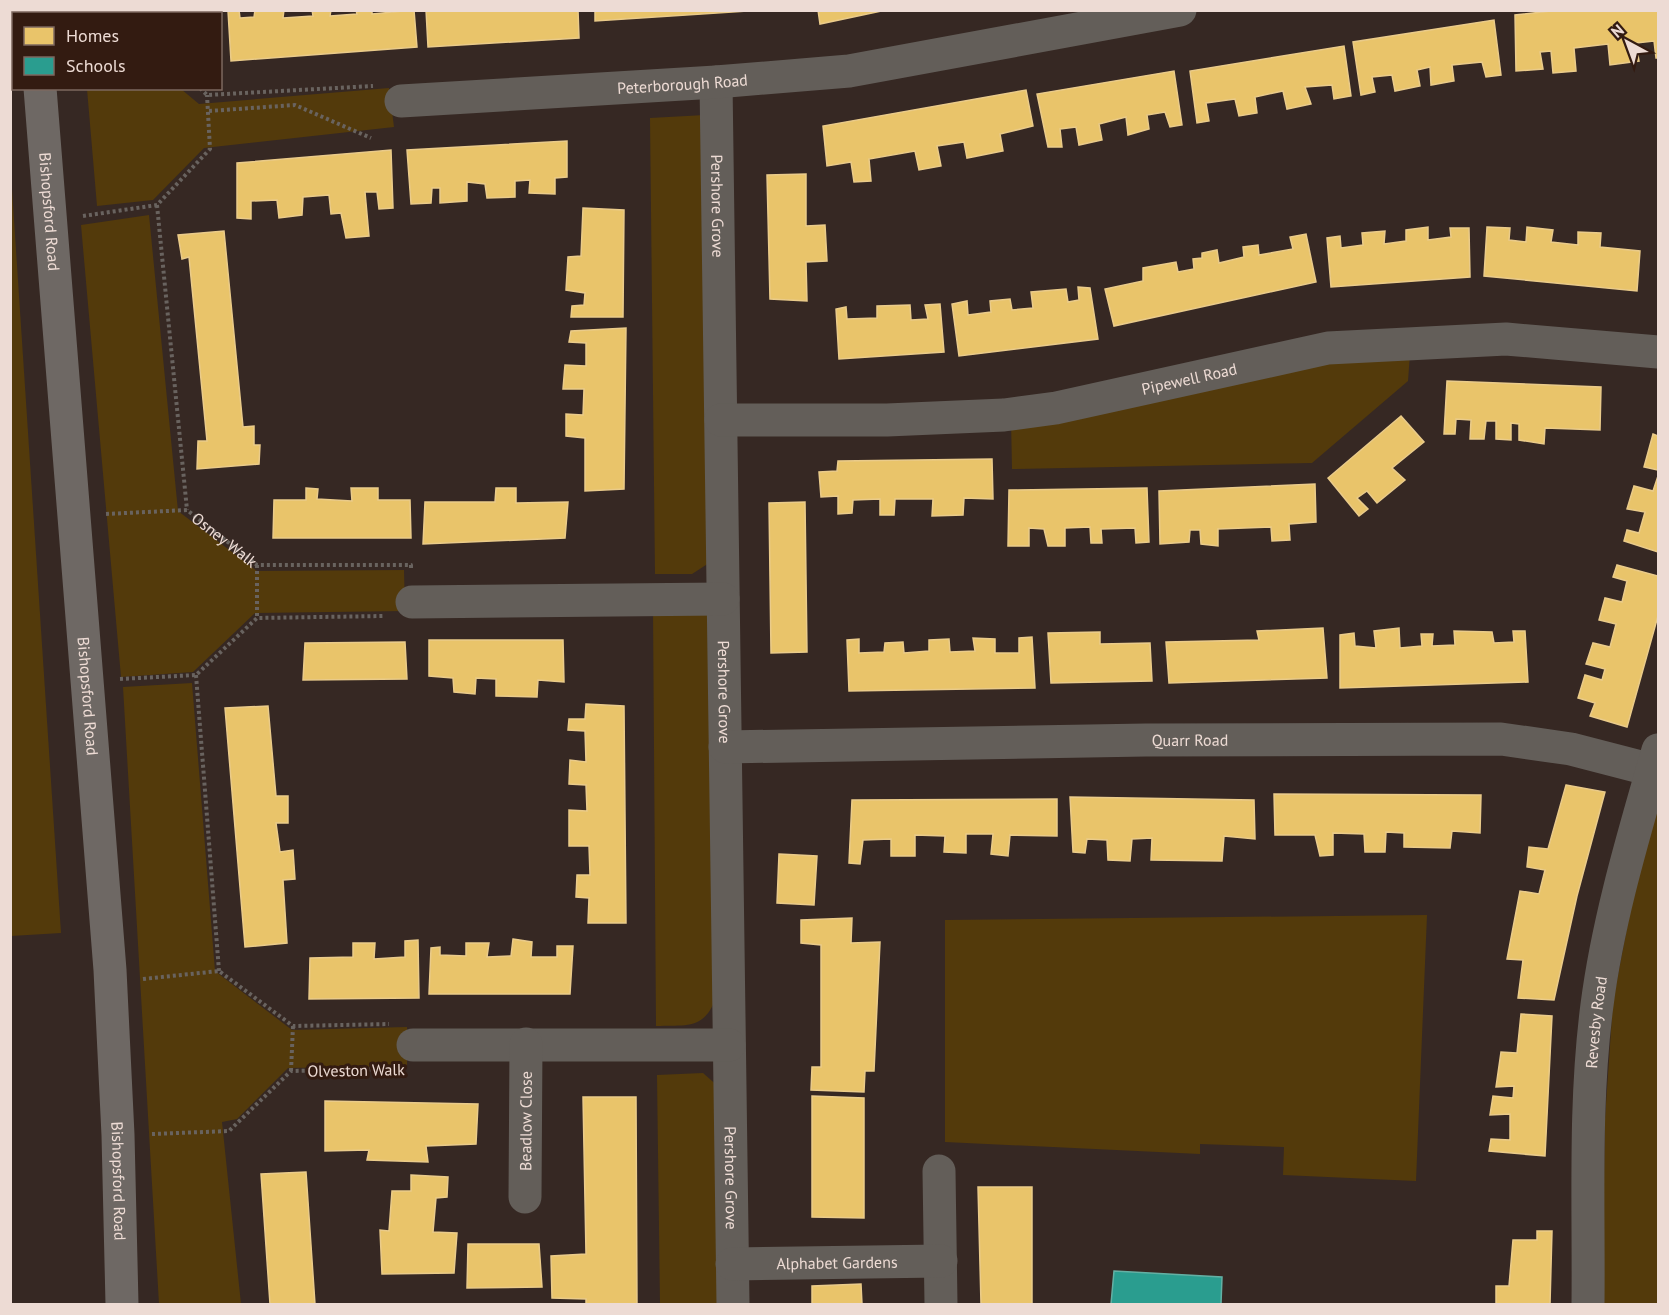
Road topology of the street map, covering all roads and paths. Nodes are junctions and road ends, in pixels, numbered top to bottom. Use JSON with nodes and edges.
{"nodes":[{"id":1,"x":1180,"y":10,"type":"edge"},
{"id":2,"x":716,"y":82,"type":"junction"},
{"id":3,"x":40,"y":90,"type":"edge"},
{"id":4,"x":202,"y":90,"type":"edge"},
{"id":5,"x":207,"y":95,"type":"junction"},
{"id":6,"x":401,"y":102,"type":"joint"},
{"id":7,"x":209,"y":111,"type":"junction"},
{"id":8,"x":371,"y":138,"type":"dead end"},
{"id":9,"x":157,"y":205,"type":"junction"},
{"id":10,"x":51,"y":220,"type":"junction"},
{"id":11,"x":1659,"y":352,"type":"edge"},
{"id":12,"x":721,"y":420,"type":"junction"},
{"id":13,"x":187,"y":510,"type":"junction"},
{"id":14,"x":74,"y":516,"type":"junction"},
{"id":15,"x":257,"y":565,"type":"junction"},
{"id":16,"x":723,"y":599,"type":"junction"},
{"id":17,"x":412,"y":602,"type":"junction"},
{"id":18,"x":257,"y":618,"type":"junction"},
{"id":19,"x":196,"y":675,"type":"junction"},
{"id":20,"x":86,"y":681,"type":"junction"},
{"id":21,"x":725,"y":747,"type":"junction"},
{"id":22,"x":1655,"y":759,"type":"edge"},
{"id":23,"x":219,"y":970,"type":"junction"},
{"id":24,"x":110,"y":982,"type":"junction"},
{"id":25,"x":293,"y":1026,"type":"junction"},
{"id":26,"x":526,"y":1044,"type":"junction"},
{"id":27,"x":412,"y":1045,"type":"junction"},
{"id":28,"x":729,"y":1045,"type":"junction"},
{"id":29,"x":291,"y":1071,"type":"junction"},
{"id":30,"x":118,"y":1135,"type":"junction"},
{"id":31,"x":939,"y":1171,"type":"dead end"},
{"id":32,"x":525,"y":1197,"type":"dead end"},
{"id":33,"x":941,"y":1262,"type":"junction"},
{"id":34,"x":732,"y":1264,"type":"junction"},
{"id":35,"x":122,"y":1305,"type":"edge"},
{"id":36,"x":733,"y":1305,"type":"edge"},
{"id":37,"x":941,"y":1305,"type":"edge"},
{"id":38,"x":1588,"y":1305,"type":"edge"}],
"edges":[{"from":1,"to":2,"type":"street","name":"Peterborough Road"},
{"from":2,"to":6,"type":"street","name":"Peterborough Road"},
{"from":2,"to":12,"type":"street","name":"Pershore Grove"},
{"from":3,"to":10,"type":"main road","name":"Bishopsford Road"},
{"from":4,"to":5,"type":"path"},
{"from":5,"to":6,"type":"path"},
{"from":5,"to":7,"type":"path"},
{"from":7,"to":8,"type":"path"},
{"from":7,"to":9,"type":"path"},
{"from":9,"to":10,"type":"path"},
{"from":9,"to":13,"type":"path"},
{"from":10,"to":14,"type":"main road","name":"Bishopsford Road"},
{"from":11,"to":12,"type":"street","name":"Pipewell Road"},
{"from":12,"to":16,"type":"street","name":"Pershore Grove"},
{"from":13,"to":14,"type":"path","name":"Osney Walk"},
{"from":13,"to":15,"type":"path","name":"Osney Walk"},
{"from":14,"to":20,"type":"main road","name":"Bishopsford Road"},
{"from":15,"to":17,"type":"path","name":"Osney Walk"},
{"from":15,"to":18,"type":"path"},
{"from":16,"to":17,"type":"street"},
{"from":16,"to":21,"type":"street","name":"Pershore Grove"},
{"from":17,"to":18,"type":"path"},
{"from":18,"to":19,"type":"path"},
{"from":19,"to":20,"type":"path"},
{"from":19,"to":23,"type":"path"},
{"from":20,"to":24,"type":"main road","name":"Bishopsford Road"},
{"from":21,"to":22,"type":"street","name":"Quarr Road"},
{"from":21,"to":28,"type":"street","name":"Pershore Grove"},
{"from":22,"to":38,"type":"street","name":"Revesby Road"},
{"from":23,"to":24,"type":"path"},
{"from":23,"to":25,"type":"path"},
{"from":24,"to":30,"type":"main road","name":"Bishopsford Road"},
{"from":25,"to":27,"type":"path","name":"Olveston Walk"},
{"from":25,"to":29,"type":"path"},
{"from":26,"to":27,"type":"street","name":"Olveston Walk"},
{"from":26,"to":28,"type":"street","name":"Olveston Walk"},
{"from":26,"to":32,"type":"street","name":"Beadlow Close"},
{"from":27,"to":29,"type":"path","name":"Olveston Walk"},
{"from":28,"to":34,"type":"street","name":"Pershore Grove"},
{"from":29,"to":30,"type":"path","name":"Olveston Walk"},
{"from":30,"to":35,"type":"main road","name":"Bishopsford Road"},
{"from":31,"to":33,"type":"street"},
{"from":33,"to":34,"type":"street","name":"Alphabet Gardens"},
{"from":33,"to":37,"type":"street"},
{"from":34,"to":36,"type":"street","name":"Pershore Grove"}]}
